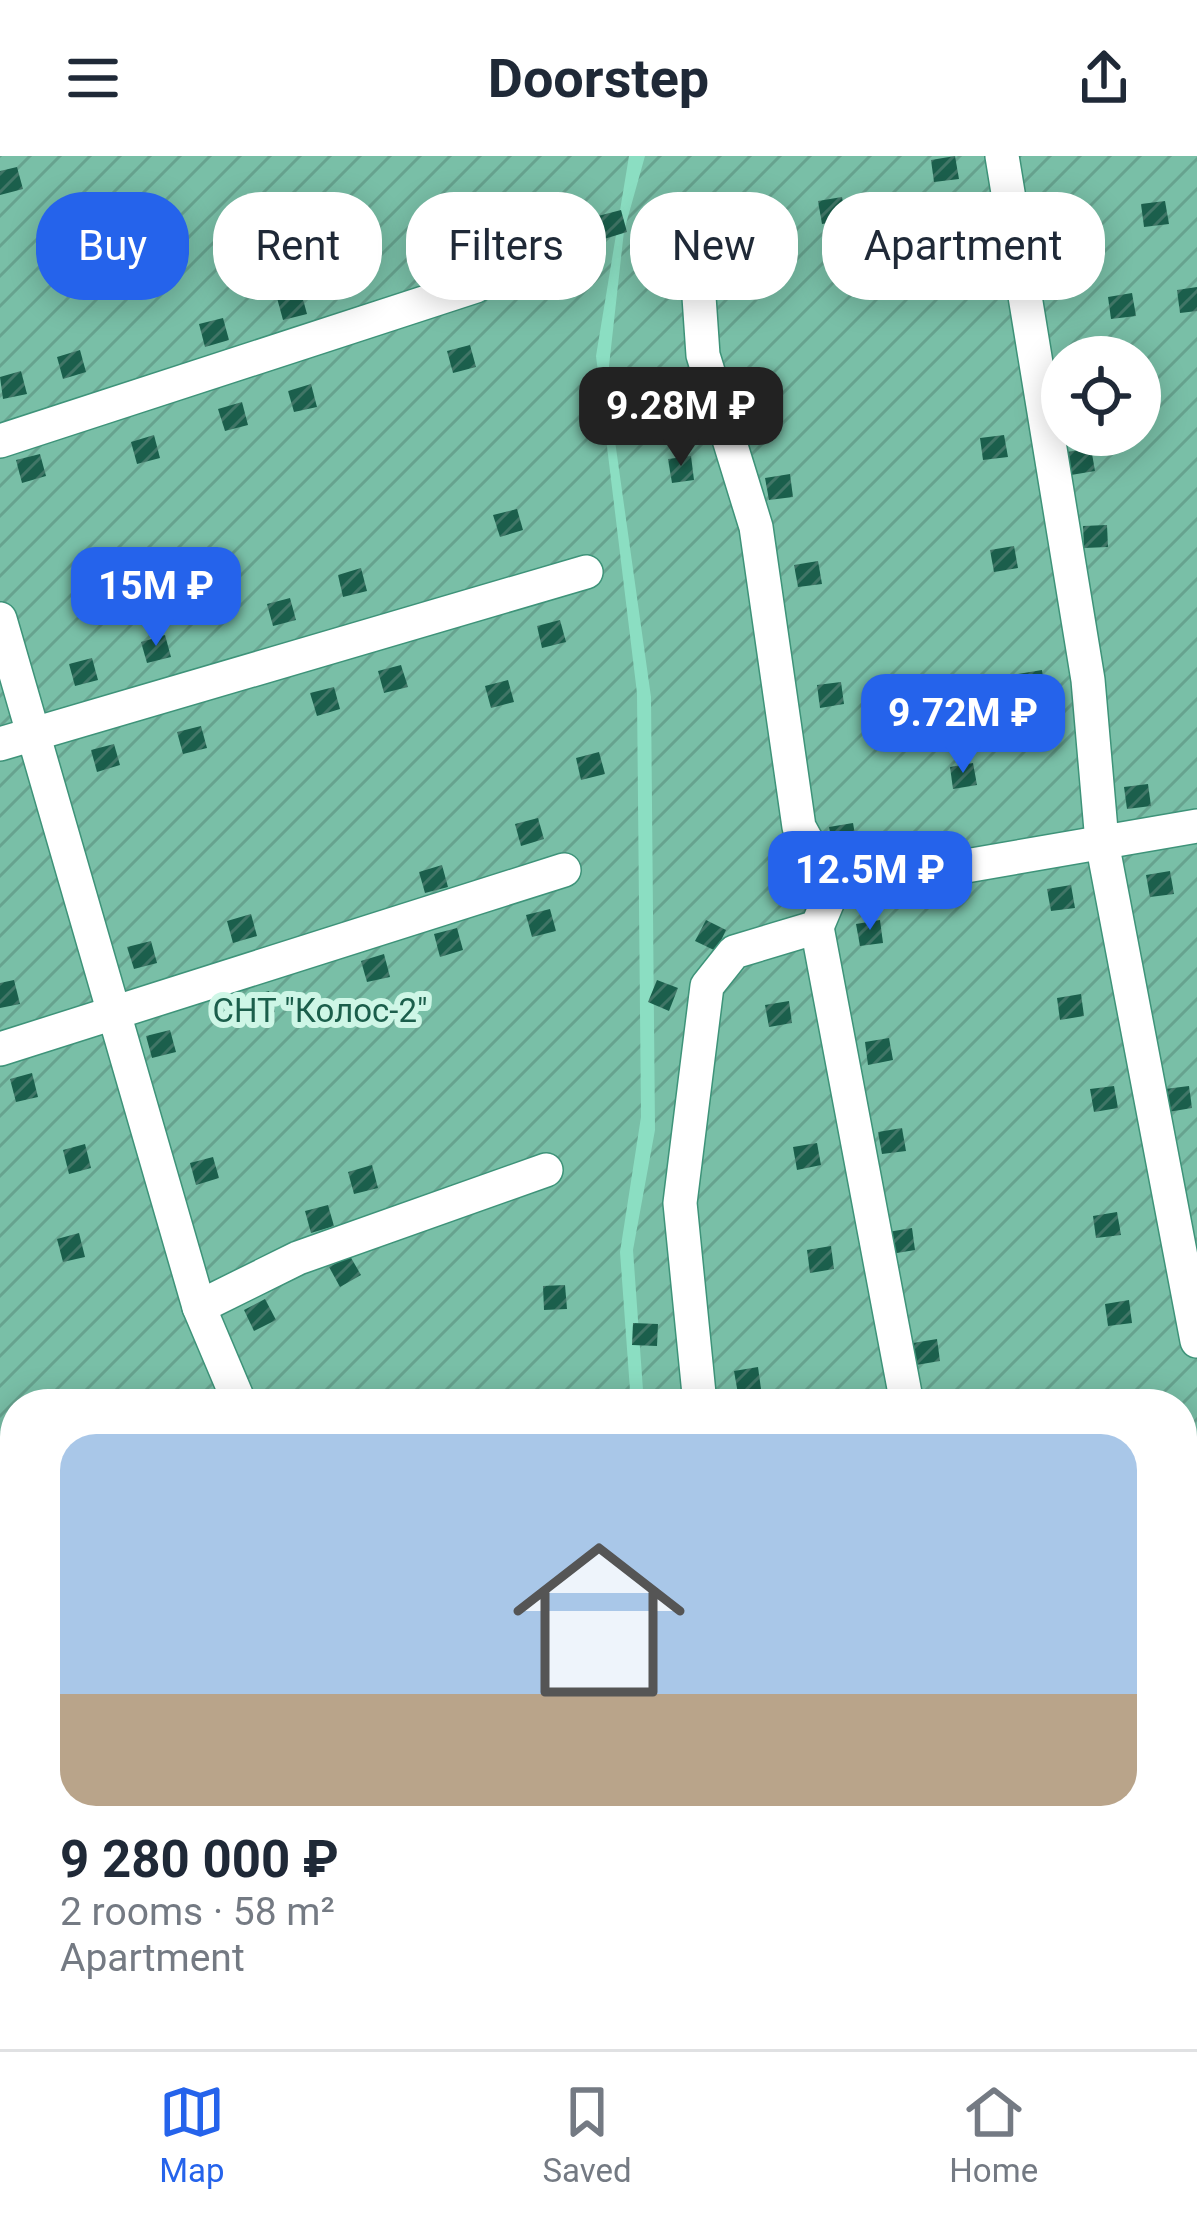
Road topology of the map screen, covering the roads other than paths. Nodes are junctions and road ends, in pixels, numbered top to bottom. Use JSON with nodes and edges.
{"nodes":[{"id":1,"x":1002,"y":156,"type":"edge"},
{"id":2,"x":433,"y":300,"type":"edge"},
{"id":3,"x":699,"y":300,"type":"edge"},
{"id":4,"x":0,"y":441,"type":"edge"},
{"id":5,"x":586,"y":572,"type":"dead end"},
{"id":6,"x":0,"y":619,"type":"edge"},
{"id":7,"x":34,"y":734,"type":"junction"},
{"id":8,"x":0,"y":744,"type":"edge"},
{"id":9,"x":1197,"y":826,"type":"edge"},
{"id":10,"x":1102,"y":842,"type":"junction"},
{"id":11,"x":564,"y":870,"type":"dead end"},
{"id":12,"x":833,"y":889,"type":"junction"},
{"id":13,"x":817,"y":927,"type":"junction"},
{"id":14,"x":114,"y":1011,"type":"junction"},
{"id":15,"x":0,"y":1048,"type":"edge"},
{"id":16,"x":546,"y":1170,"type":"dead end"},
{"id":17,"x":199,"y":1307,"type":"junction"},
{"id":18,"x":1197,"y":1341,"type":"edge"},
{"id":19,"x":234,"y":1389,"type":"edge"},
{"id":20,"x":699,"y":1389,"type":"edge"},
{"id":21,"x":904,"y":1389,"type":"edge"}],
"edges":[{"from":1,"to":10,"type":"lane"},
{"from":2,"to":4,"type":"lane"},
{"from":3,"to":12,"type":"lane"},
{"from":5,"to":7,"type":"lane"},
{"from":6,"to":7,"type":"lane"},
{"from":7,"to":8,"type":"lane"},
{"from":7,"to":14,"type":"lane"},
{"from":9,"to":10,"type":"lane"},
{"from":10,"to":12,"type":"lane"},
{"from":10,"to":18,"type":"lane"},
{"from":11,"to":14,"type":"lane"},
{"from":12,"to":13,"type":"lane"},
{"from":13,"to":20,"type":"lane"},
{"from":13,"to":21,"type":"lane"},
{"from":14,"to":15,"type":"lane"},
{"from":14,"to":17,"type":"lane"},
{"from":16,"to":17,"type":"lane"},
{"from":17,"to":19,"type":"lane"}]}
